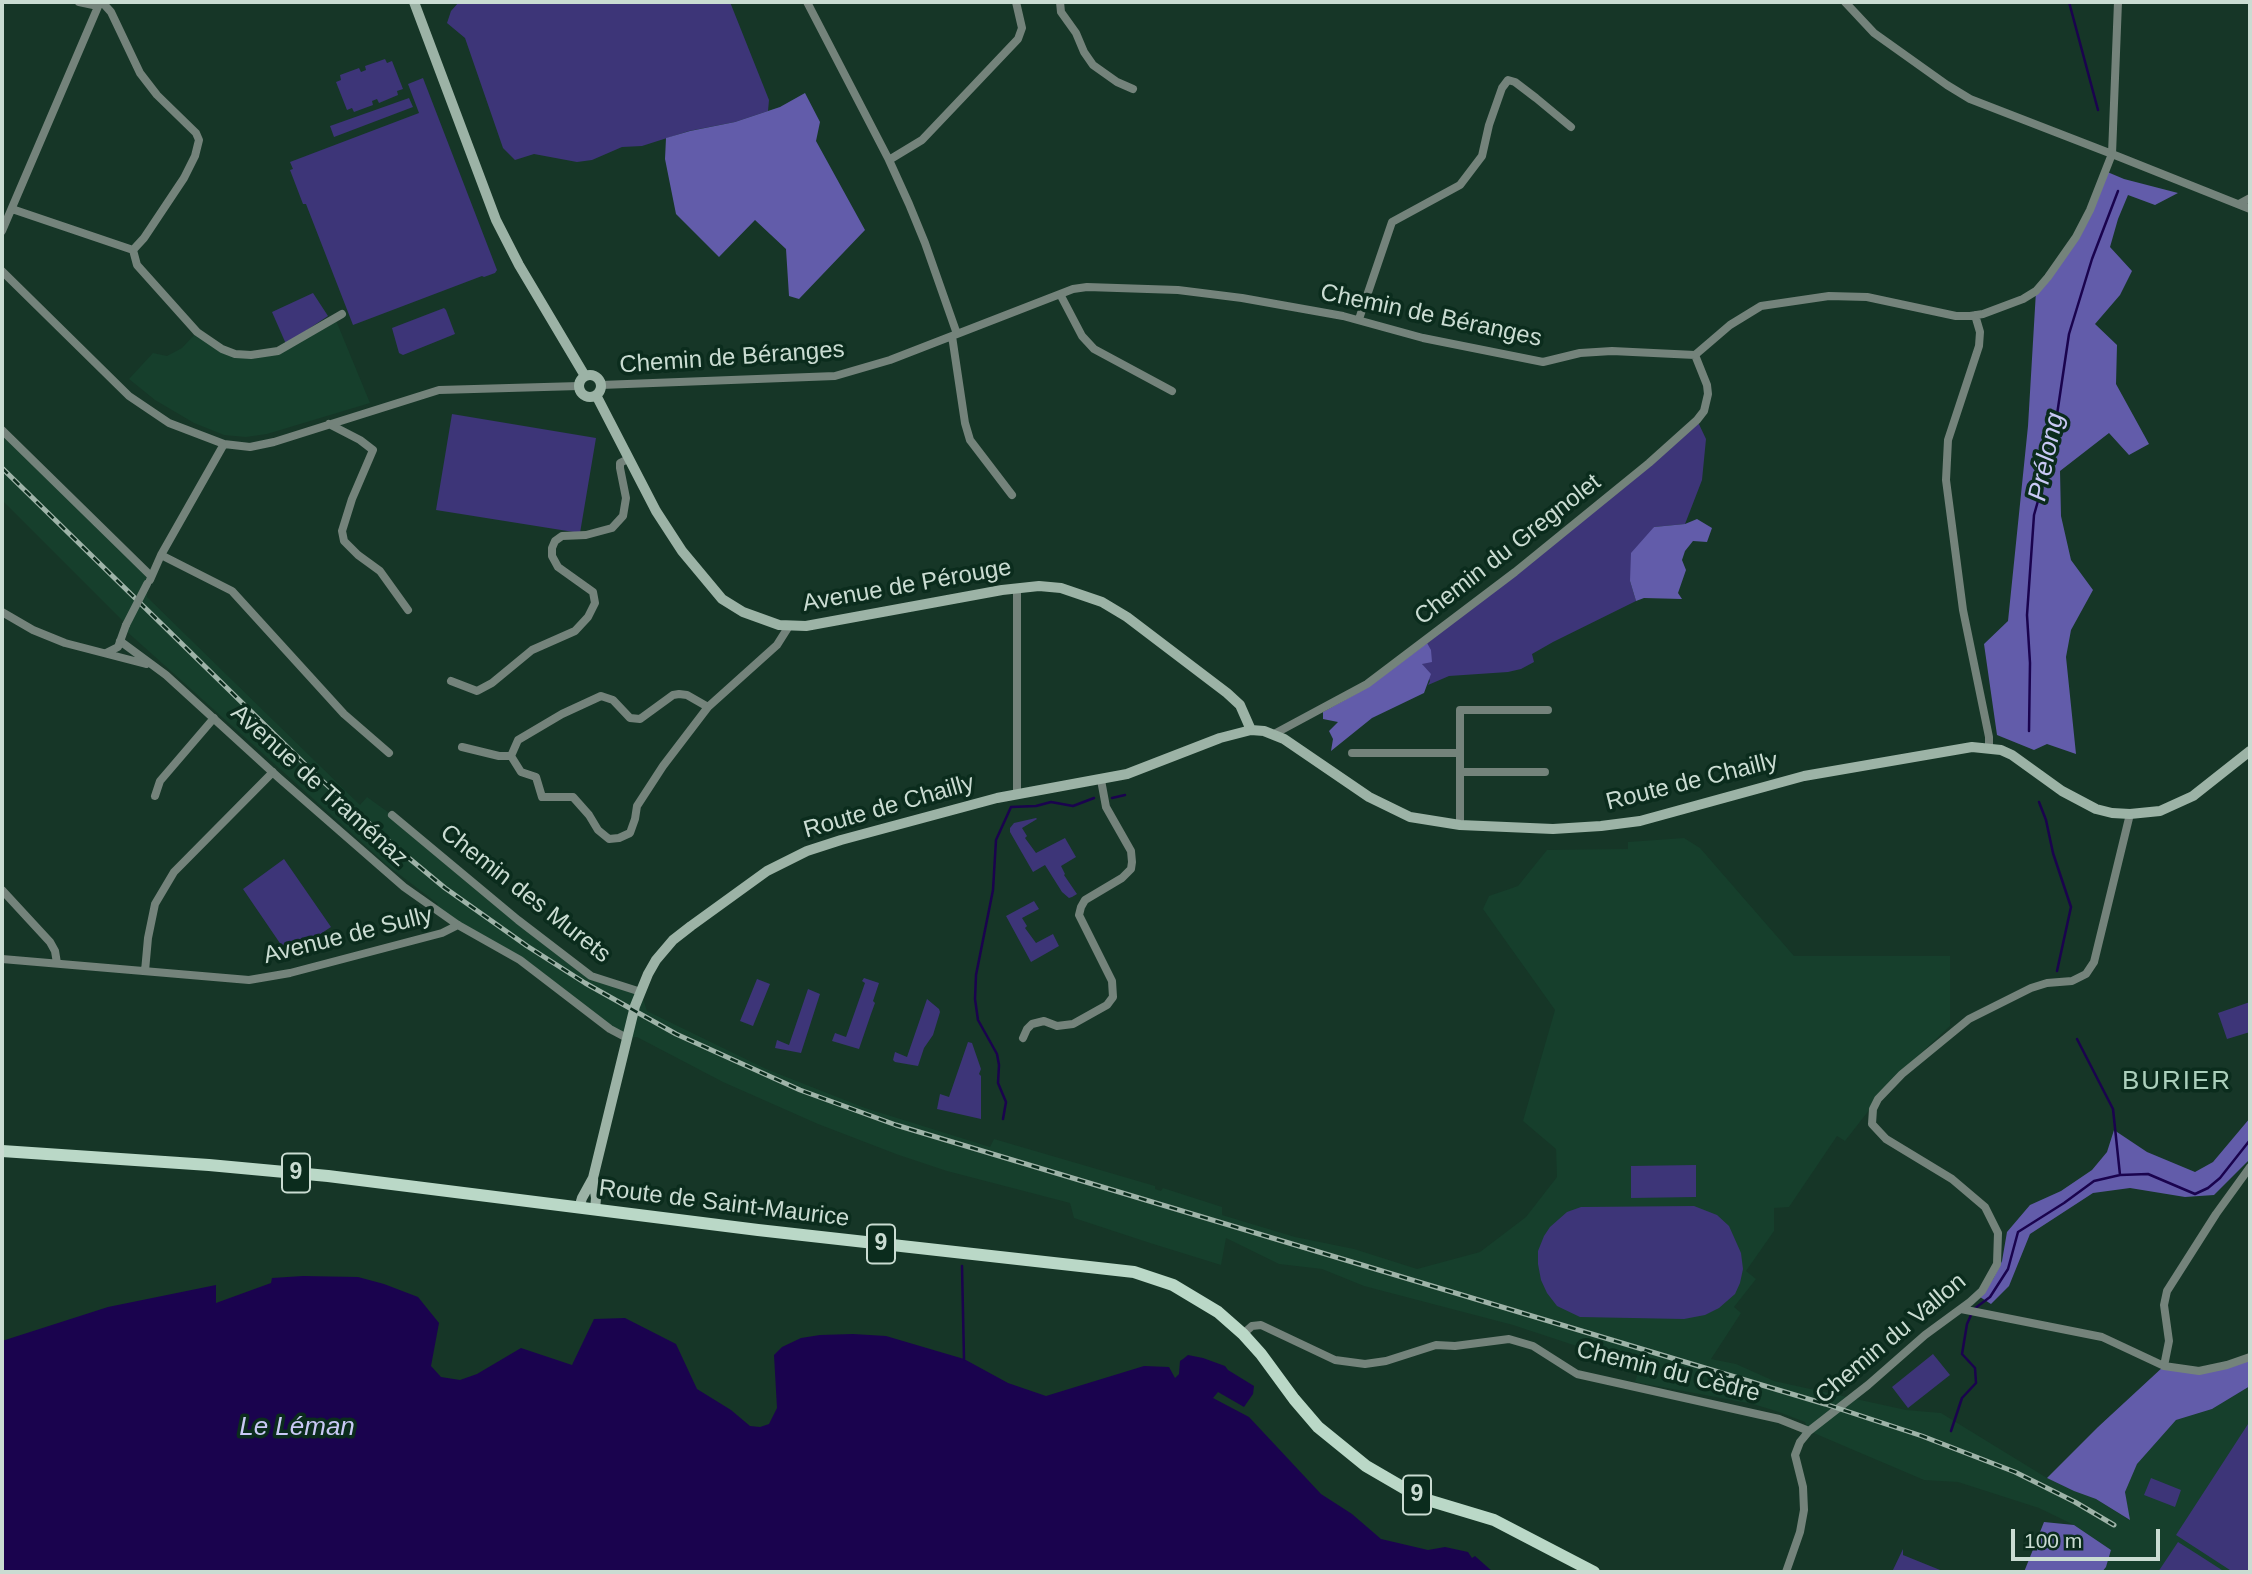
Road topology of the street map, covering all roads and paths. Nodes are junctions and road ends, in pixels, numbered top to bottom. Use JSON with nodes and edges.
{"nodes":[{"id":1,"x":79,"y":2,"type":"edge"},
{"id":2,"x":414,"y":2,"type":"edge"},
{"id":3,"x":807,"y":2,"type":"edge"},
{"id":4,"x":1016,"y":2,"type":"edge"},
{"id":5,"x":1060,"y":2,"type":"edge"},
{"id":6,"x":1845,"y":2,"type":"edge"},
{"id":7,"x":2118,"y":2,"type":"edge"},
{"id":8,"x":100,"y":3,"type":"edge"},
{"id":9,"x":1133,"y":89,"type":"dead end"},
{"id":10,"x":1571,"y":127,"type":"dead end"},
{"id":11,"x":2112,"y":155,"type":"junction"},
{"id":12,"x":888,"y":160,"type":"junction"},
{"id":13,"x":2250,"y":198,"type":"edge"},
{"id":14,"x":2239,"y":204,"type":"junction"},
{"id":15,"x":12,"y":209,"type":"junction"},
{"id":16,"x":2250,"y":209,"type":"edge"},
{"id":17,"x":2,"y":231,"type":"edge"},
{"id":18,"x":133,"y":250,"type":"junction"},
{"id":19,"x":2,"y":271,"type":"edge"},
{"id":20,"x":1060,"y":295,"type":"junction"},
{"id":21,"x":342,"y":314,"type":"dead end"},
{"id":22,"x":1975,"y":315,"type":"junction"},
{"id":23,"x":1359,"y":319,"type":"junction"},
{"id":24,"x":955,"y":335,"type":"junction"},
{"id":25,"x":1695,"y":355,"type":"junction"},
{"id":26,"x":582,"y":381,"type":"junction"},
{"id":27,"x":598,"y":390,"type":"junction"},
{"id":28,"x":1172,"y":391,"type":"dead end"},
{"id":29,"x":330,"y":424,"type":"junction"},
{"id":30,"x":2,"y":430,"type":"edge"},
{"id":31,"x":224,"y":444,"type":"junction"},
{"id":32,"x":628,"y":459,"type":"junction"},
{"id":33,"x":1012,"y":495,"type":"dead end"},
{"id":34,"x":161,"y":555,"type":"junction"},
{"id":35,"x":149,"y":580,"type":"junction"},
{"id":36,"x":1017,"y":588,"type":"junction"},
{"id":37,"x":408,"y":610,"type":"dead end"},
{"id":38,"x":2,"y":612,"type":"edge"},
{"id":39,"x":789,"y":626,"type":"junction"},
{"id":40,"x":120,"y":641,"type":"junction"},
{"id":41,"x":106,"y":653,"type":"junction"},
{"id":42,"x":158,"y":670,"type":"junction"},
{"id":43,"x":451,"y":681,"type":"dead end"},
{"id":44,"x":708,"y":707,"type":"junction"},
{"id":45,"x":1548,"y":710,"type":"dead end"},
{"id":46,"x":214,"y":718,"type":"junction"},
{"id":47,"x":1251,"y":730,"type":"junction"},
{"id":48,"x":1273,"y":734,"type":"junction"},
{"id":49,"x":461,"y":747,"type":"dead end"},
{"id":50,"x":1989,"y":748,"type":"junction"},
{"id":51,"x":2250,"y":751,"type":"edge"},
{"id":52,"x":389,"y":752,"type":"dead end"},
{"id":53,"x":1352,"y":752,"type":"dead end"},
{"id":54,"x":1460,"y":752,"type":"junction"},
{"id":55,"x":511,"y":756,"type":"junction"},
{"id":56,"x":273,"y":772,"type":"junction"},
{"id":57,"x":1460,"y":772,"type":"junction"},
{"id":58,"x":1545,"y":772,"type":"dead end"},
{"id":59,"x":1101,"y":780,"type":"junction"},
{"id":60,"x":1017,"y":794,"type":"junction"},
{"id":61,"x":155,"y":796,"type":"dead end"},
{"id":62,"x":2130,"y":814,"type":"junction"},
{"id":63,"x":392,"y":815,"type":"dead end"},
{"id":64,"x":1460,"y":825,"type":"junction"},
{"id":65,"x":2,"y":890,"type":"edge"},
{"id":66,"x":458,"y":925,"type":"junction"},
{"id":67,"x":2,"y":959,"type":"edge"},
{"id":68,"x":57,"y":962,"type":"junction"},
{"id":69,"x":145,"y":971,"type":"junction"},
{"id":70,"x":640,"y":992,"type":"junction"},
{"id":71,"x":627,"y":1038,"type":"junction"},
{"id":72,"x":1023,"y":1038,"type":"dead end"},
{"id":73,"x":2,"y":1151,"type":"edge"},
{"id":74,"x":2250,"y":1167,"type":"edge"},
{"id":75,"x":593,"y":1178,"type":"junction"},
{"id":76,"x":579,"y":1208,"type":"junction"},
{"id":77,"x":595,"y":1210,"type":"junction"},
{"id":78,"x":1965,"y":1310,"type":"junction"},
{"id":79,"x":1243,"y":1334,"type":"junction"},
{"id":80,"x":2250,"y":1357,"type":"edge"},
{"id":81,"x":2164,"y":1366,"type":"junction"},
{"id":82,"x":1809,"y":1431,"type":"junction"},
{"id":83,"x":1594,"y":1572,"type":"edge"},
{"id":84,"x":1786,"y":1572,"type":"edge"}],
"edges":[{"from":1,"to":8,"type":"street"},
{"from":2,"to":26,"type":"street"},
{"from":3,"to":12,"type":"street"},
{"from":4,"to":12,"type":"street"},
{"from":5,"to":9,"type":"street"},
{"from":6,"to":11,"type":"street"},
{"from":7,"to":11,"type":"street"},
{"from":8,"to":15,"type":"street"},
{"from":8,"to":18,"type":"street"},
{"from":10,"to":23,"type":"street"},
{"from":11,"to":14,"type":"street"},
{"from":11,"to":22,"type":"street"},
{"from":12,"to":24,"type":"street"},
{"from":13,"to":14,"type":"street"},
{"from":14,"to":16,"type":"street"},
{"from":15,"to":17,"type":"street"},
{"from":15,"to":18,"type":"street"},
{"from":18,"to":21,"type":"street"},
{"from":19,"to":31,"type":"street"},
{"from":20,"to":23,"type":"street","name":"Chemin de Béranges"},
{"from":20,"to":24,"type":"street","name":"Chemin de Béranges"},
{"from":20,"to":28,"type":"street"},
{"from":22,"to":25,"type":"street"},
{"from":22,"to":50,"type":"street"},
{"from":23,"to":25,"type":"street","name":"Chemin de Béranges"},
{"from":24,"to":27,"type":"street","name":"Chemin de Béranges"},
{"from":24,"to":33,"type":"street"},
{"from":25,"to":48,"type":"street","name":"Chemin du Gregnolet"},
{"from":26,"to":27,"type":"street"},
{"from":26,"to":27,"type":"street"},
{"from":26,"to":29,"type":"street"},
{"from":27,"to":32,"type":"street","name":"Avenue de Pérouge"},
{"from":29,"to":31,"type":"street"},
{"from":29,"to":37,"type":"street"},
{"from":30,"to":35,"type":"street"},
{"from":31,"to":34,"type":"street"},
{"from":32,"to":39,"type":"street","name":"Avenue de Pérouge"},
{"from":32,"to":43,"type":"street"},
{"from":34,"to":35,"type":"street"},
{"from":34,"to":52,"type":"street"},
{"from":35,"to":40,"type":"street","bridge":true},
{"from":36,"to":39,"type":"street","name":"Avenue de Pérouge"},
{"from":36,"to":47,"type":"street","name":"Avenue de Pérouge"},
{"from":36,"to":60,"type":"street"},
{"from":38,"to":41,"type":"street","name":"Avenue de Traménaz"},
{"from":39,"to":44,"type":"street"},
{"from":40,"to":41,"type":"street"},
{"from":40,"to":42,"type":"street","name":"Avenue de Traménaz"},
{"from":41,"to":42,"type":"street","name":"Avenue de Traménaz"},
{"from":42,"to":46,"type":"street","name":"Avenue de Traménaz"},
{"from":44,"to":55,"type":"street"},
{"from":44,"to":55,"type":"street"},
{"from":45,"to":54,"type":"street"},
{"from":46,"to":56,"type":"street","name":"Avenue de Traménaz"},
{"from":46,"to":61,"type":"street"},
{"from":47,"to":48,"type":"street","name":"Route de Chailly"},
{"from":47,"to":59,"type":"street","name":"Route de Chailly"},
{"from":48,"to":64,"type":"street","name":"Route de Chailly"},
{"from":49,"to":55,"type":"street"},
{"from":50,"to":62,"type":"street","name":"Route de Chailly"},
{"from":50,"to":64,"type":"street","name":"Route de Chailly"},
{"from":51,"to":62,"type":"street","name":"Route de Chailly"},
{"from":53,"to":54,"type":"street"},
{"from":54,"to":57,"type":"street"},
{"from":56,"to":66,"type":"street","name":"Avenue de Traménaz"},
{"from":56,"to":69,"type":"street"},
{"from":57,"to":58,"type":"street"},
{"from":57,"to":64,"type":"street"},
{"from":59,"to":60,"type":"street","name":"Route de Chailly"},
{"from":59,"to":72,"type":"street"},
{"from":60,"to":70,"type":"street","name":"Route de Chailly"},
{"from":62,"to":78,"type":"street","name":"Chemin du Vallon"},
{"from":63,"to":70,"type":"street","name":"Chemin des Murets"},
{"from":65,"to":68,"type":"street"},
{"from":66,"to":69,"type":"street","name":"Avenue de Sully"},
{"from":66,"to":71,"type":"street","name":"Avenue de Sully"},
{"from":67,"to":68,"type":"street","name":"Avenue de Sully"},
{"from":68,"to":69,"type":"street","name":"Avenue de Sully"},
{"from":70,"to":71,"type":"street","name":"Route de Chailly"},
{"from":71,"to":75,"type":"street","name":"Route de Chailly"},
{"from":73,"to":76,"type":"main road","name":"Route de Saint-Maurice","number":"9"},
{"from":74,"to":81,"type":"street"},
{"from":75,"to":76,"type":"street","name":"Route de Chailly"},
{"from":75,"to":77,"type":"street","name":"Route de Chailly"},
{"from":76,"to":77,"type":"main road","name":"Route de Saint-Maurice","number":"9"},
{"from":77,"to":79,"type":"main road","name":"Route de Saint-Maurice","number":"9"},
{"from":78,"to":81,"type":"street"},
{"from":78,"to":82,"type":"street","name":"Chemin du Vallon"},
{"from":79,"to":82,"type":"street","name":"Chemin du Cèdre"},
{"from":79,"to":83,"type":"main road","name":"Route de Saint-Maurice","number":"9"},
{"from":80,"to":81,"type":"street"},
{"from":82,"to":84,"type":"street","name":"Chemin du Vallon"}]}
